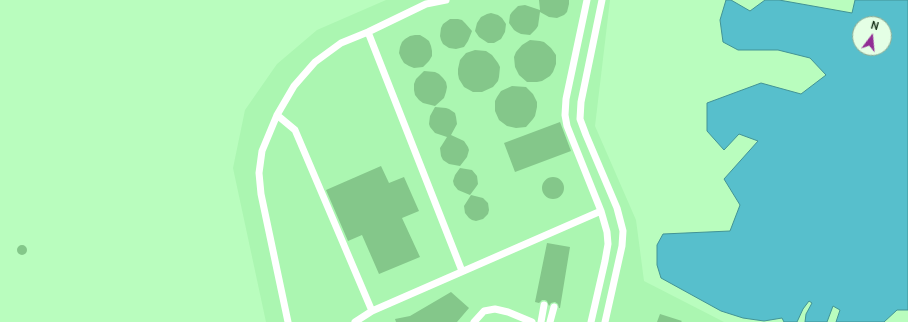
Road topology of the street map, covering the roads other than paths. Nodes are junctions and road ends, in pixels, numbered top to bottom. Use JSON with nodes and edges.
{"nodes":[{"id":1,"x":446,"y":0,"type":"edge"},
{"id":2,"x":587,"y":0,"type":"edge"},
{"id":3,"x":602,"y":0,"type":"edge"},
{"id":4,"x":368,"y":32,"type":"junction"},
{"id":5,"x":277,"y":115,"type":"junction"},
{"id":6,"x":601,"y":211,"type":"junction"},
{"id":7,"x":605,"y":261,"type":"junction"},
{"id":8,"x":619,"y":264,"type":"junction"},
{"id":9,"x":462,"y":272,"type":"junction"},
{"id":10,"x":544,"y":304,"type":"dead end"},
{"id":11,"x":554,"y":307,"type":"dead end"},
{"id":12,"x":372,"y":311,"type":"junction"},
{"id":13,"x":288,"y":322,"type":"edge"},
{"id":14,"x":355,"y":322,"type":"edge"},
{"id":15,"x":474,"y":322,"type":"edge"},
{"id":16,"x":532,"y":322,"type":"edge"},
{"id":17,"x":540,"y":322,"type":"edge"},
{"id":18,"x":550,"y":322,"type":"edge"},
{"id":19,"x":591,"y":322,"type":"edge"},
{"id":20,"x":606,"y":322,"type":"edge"}],
"edges":[{"from":1,"to":4,"type":"street"},
{"from":2,"to":6,"type":"street"},
{"from":3,"to":8,"type":"street"},
{"from":4,"to":5,"type":"street"},
{"from":4,"to":9,"type":"street"},
{"from":5,"to":12,"type":"street"},
{"from":5,"to":13,"type":"street"},
{"from":6,"to":7,"type":"street"},
{"from":6,"to":9,"type":"street"},
{"from":7,"to":8,"type":"street"},
{"from":7,"to":19,"type":"street"},
{"from":8,"to":20,"type":"street"},
{"from":9,"to":12,"type":"street"},
{"from":10,"to":17,"type":"street"},
{"from":11,"to":18,"type":"street"},
{"from":12,"to":14,"type":"street"},
{"from":15,"to":16,"type":"street"}]}
